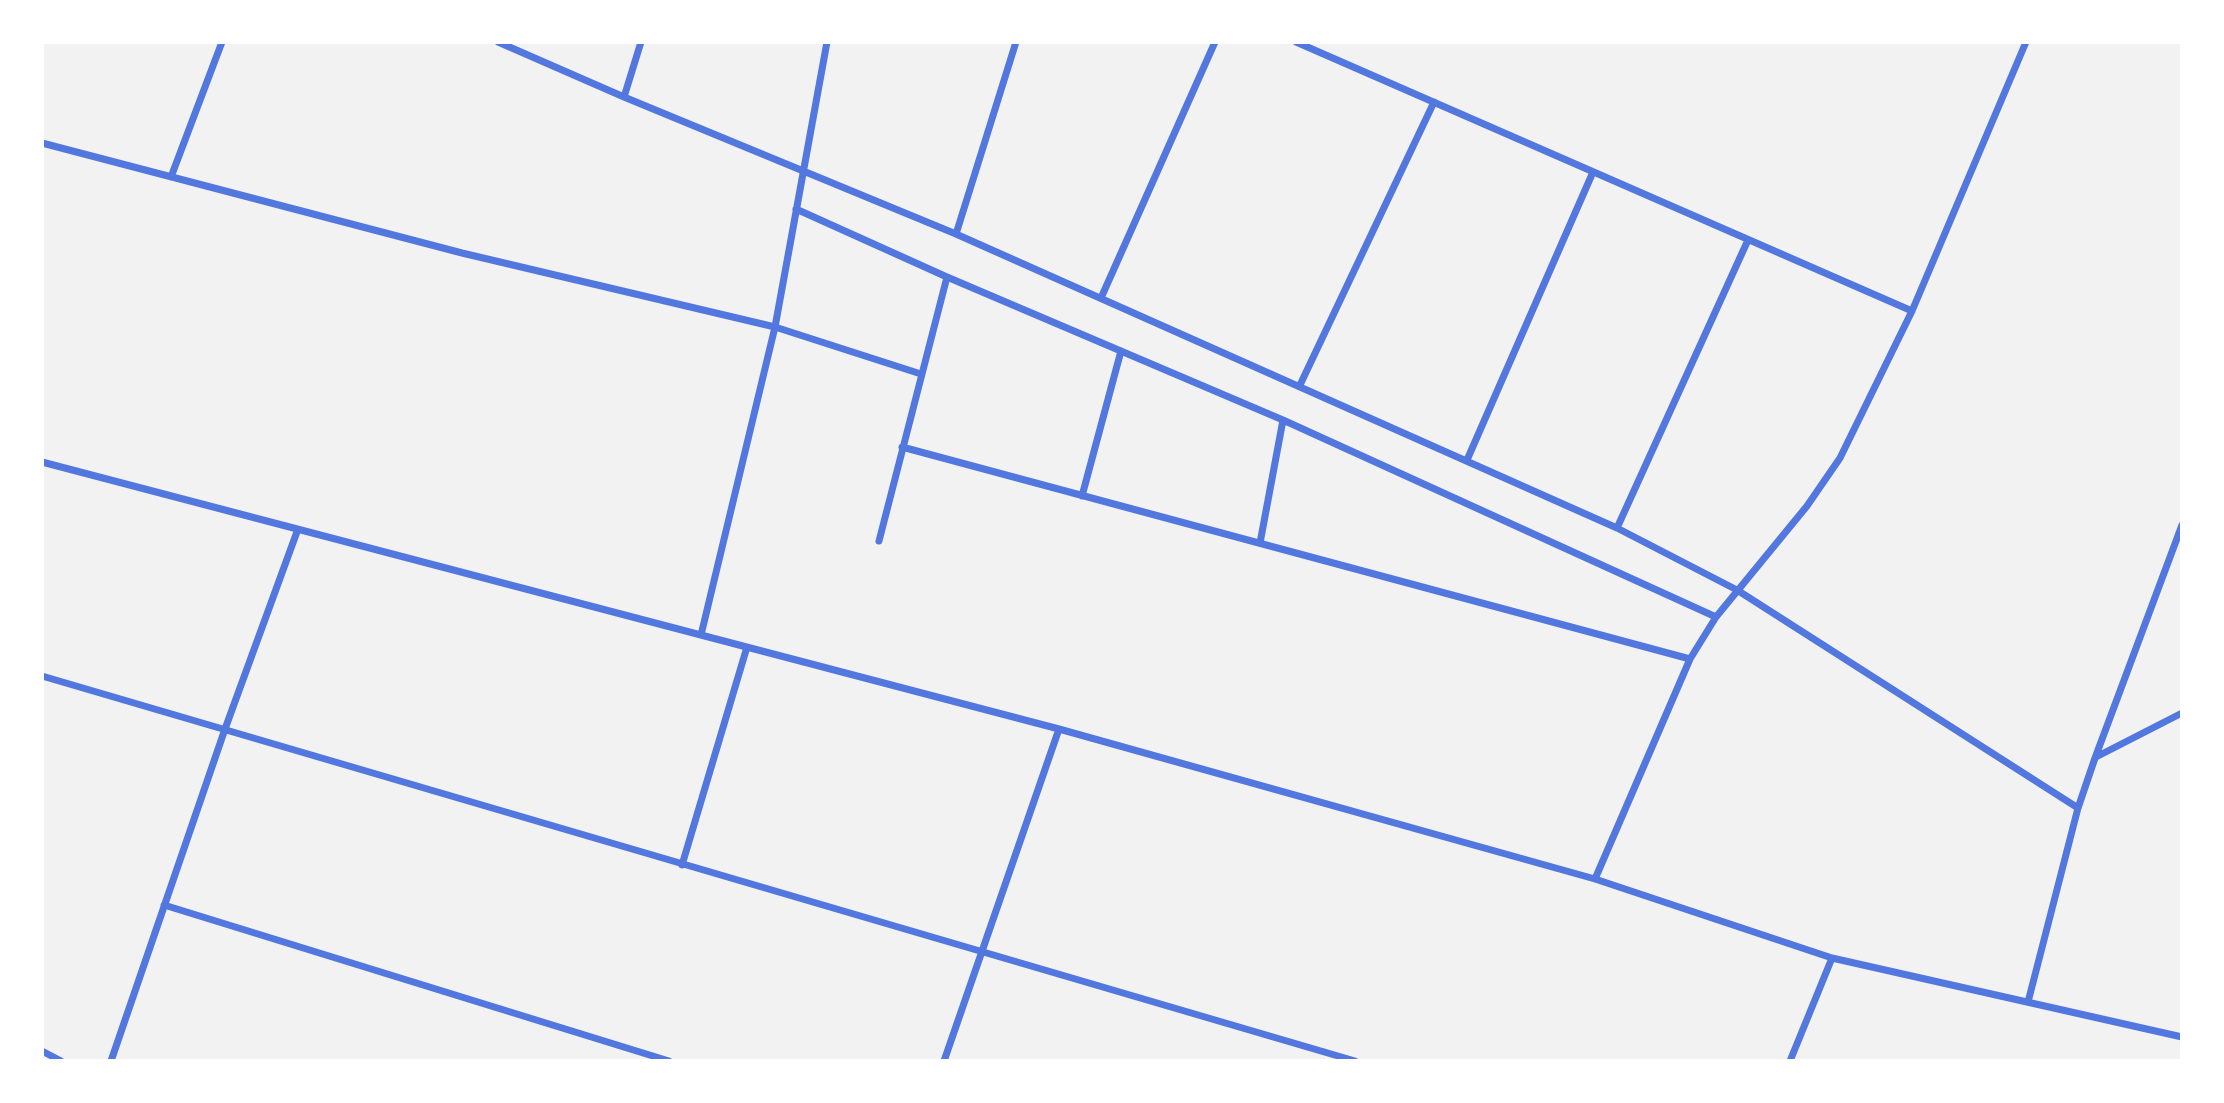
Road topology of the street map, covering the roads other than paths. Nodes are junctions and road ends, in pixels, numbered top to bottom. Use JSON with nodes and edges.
{"nodes":[{"id":1,"x":222,"y":42,"type":"edge"},
{"id":2,"x":498,"y":42,"type":"edge"},
{"id":3,"x":641,"y":42,"type":"edge"},
{"id":4,"x":827,"y":42,"type":"edge"},
{"id":5,"x":1016,"y":42,"type":"edge"},
{"id":6,"x":1214,"y":42,"type":"edge"},
{"id":7,"x":1296,"y":42,"type":"edge"},
{"id":8,"x":2026,"y":42,"type":"edge"},
{"id":9,"x":624,"y":97,"type":"junction"},
{"id":10,"x":1433,"y":102,"type":"junction"},
{"id":11,"x":42,"y":143,"type":"edge"},
{"id":12,"x":803,"y":170,"type":"junction"},
{"id":13,"x":1593,"y":172,"type":"junction"},
{"id":14,"x":171,"y":177,"type":"junction"},
{"id":15,"x":796,"y":209,"type":"junction"},
{"id":16,"x":956,"y":234,"type":"junction"},
{"id":17,"x":1748,"y":240,"type":"junction"},
{"id":18,"x":947,"y":277,"type":"junction"},
{"id":19,"x":1101,"y":298,"type":"junction"},
{"id":20,"x":1912,"y":311,"type":"junction"},
{"id":21,"x":775,"y":327,"type":"junction"},
{"id":22,"x":1121,"y":351,"type":"junction"},
{"id":23,"x":921,"y":374,"type":"junction"},
{"id":24,"x":1300,"y":386,"type":"junction"},
{"id":25,"x":1283,"y":420,"type":"junction"},
{"id":26,"x":902,"y":447,"type":"junction"},
{"id":27,"x":1467,"y":460,"type":"junction"},
{"id":28,"x":42,"y":462,"type":"edge"},
{"id":29,"x":1082,"y":496,"type":"junction"},
{"id":30,"x":2182,"y":524,"type":"edge"},
{"id":31,"x":1617,"y":527,"type":"junction"},
{"id":32,"x":298,"y":529,"type":"junction"},
{"id":33,"x":879,"y":541,"type":"dead end"},
{"id":34,"x":1260,"y":543,"type":"junction"},
{"id":35,"x":1737,"y":590,"type":"junction"},
{"id":36,"x":1716,"y":617,"type":"junction"},
{"id":37,"x":701,"y":635,"type":"junction"},
{"id":38,"x":747,"y":647,"type":"junction"},
{"id":39,"x":1690,"y":659,"type":"junction"},
{"id":40,"x":42,"y":676,"type":"edge"},
{"id":41,"x":2182,"y":713,"type":"edge"},
{"id":42,"x":225,"y":729,"type":"junction"},
{"id":43,"x":1059,"y":729,"type":"junction"},
{"id":44,"x":2095,"y":758,"type":"junction"},
{"id":45,"x":2078,"y":808,"type":"junction"},
{"id":46,"x":682,"y":865,"type":"junction"},
{"id":47,"x":1595,"y":879,"type":"junction"},
{"id":48,"x":164,"y":905,"type":"junction"},
{"id":49,"x":981,"y":954,"type":"junction"},
{"id":50,"x":1832,"y":958,"type":"junction"},
{"id":51,"x":2028,"y":1002,"type":"junction"},
{"id":52,"x":2182,"y":1037,"type":"edge"},
{"id":53,"x":42,"y":1051,"type":"edge"},
{"id":54,"x":61,"y":1061,"type":"edge"},
{"id":55,"x":111,"y":1061,"type":"edge"},
{"id":56,"x":669,"y":1061,"type":"edge"},
{"id":57,"x":944,"y":1061,"type":"edge"},
{"id":58,"x":1355,"y":1061,"type":"edge"},
{"id":59,"x":1790,"y":1061,"type":"edge"}],
"edges":[{"from":1,"to":14,"type":"street"},
{"from":2,"to":9,"type":"street"},
{"from":3,"to":9,"type":"street"},
{"from":4,"to":12,"type":"street"},
{"from":5,"to":16,"type":"street"},
{"from":6,"to":19,"type":"street"},
{"from":7,"to":10,"type":"street"},
{"from":8,"to":20,"type":"street"},
{"from":9,"to":12,"type":"street"},
{"from":10,"to":13,"type":"street"},
{"from":10,"to":24,"type":"street"},
{"from":11,"to":14,"type":"street"},
{"from":12,"to":15,"type":"street"},
{"from":12,"to":16,"type":"street"},
{"from":13,"to":17,"type":"street"},
{"from":13,"to":27,"type":"street"},
{"from":14,"to":21,"type":"street"},
{"from":15,"to":18,"type":"street"},
{"from":15,"to":21,"type":"street"},
{"from":16,"to":19,"type":"street"},
{"from":17,"to":20,"type":"street"},
{"from":17,"to":31,"type":"street"},
{"from":18,"to":22,"type":"street"},
{"from":18,"to":23,"type":"street"},
{"from":19,"to":24,"type":"street"},
{"from":20,"to":35,"type":"street"},
{"from":21,"to":23,"type":"street"},
{"from":21,"to":37,"type":"street"},
{"from":22,"to":25,"type":"street"},
{"from":22,"to":29,"type":"street"},
{"from":23,"to":26,"type":"street"},
{"from":24,"to":27,"type":"street"},
{"from":25,"to":34,"type":"street"},
{"from":25,"to":36,"type":"street"},
{"from":26,"to":29,"type":"street"},
{"from":26,"to":33,"type":"street"},
{"from":27,"to":31,"type":"street"},
{"from":28,"to":32,"type":"street"},
{"from":29,"to":34,"type":"street"},
{"from":30,"to":44,"type":"street"},
{"from":31,"to":35,"type":"street"},
{"from":32,"to":37,"type":"street"},
{"from":32,"to":42,"type":"street"},
{"from":34,"to":39,"type":"street"},
{"from":35,"to":36,"type":"street"},
{"from":35,"to":45,"type":"street"},
{"from":36,"to":39,"type":"street"},
{"from":37,"to":38,"type":"street"},
{"from":38,"to":43,"type":"street"},
{"from":38,"to":46,"type":"street"},
{"from":39,"to":47,"type":"street"},
{"from":40,"to":42,"type":"street"},
{"from":41,"to":44,"type":"street"},
{"from":42,"to":46,"type":"street"},
{"from":42,"to":48,"type":"street"},
{"from":43,"to":47,"type":"street"},
{"from":43,"to":49,"type":"street"},
{"from":44,"to":45,"type":"street"},
{"from":45,"to":51,"type":"street"},
{"from":46,"to":49,"type":"street"},
{"from":47,"to":50,"type":"street"},
{"from":48,"to":55,"type":"street"},
{"from":48,"to":56,"type":"street"},
{"from":49,"to":57,"type":"street"},
{"from":49,"to":58,"type":"street"},
{"from":50,"to":51,"type":"street"},
{"from":50,"to":59,"type":"street"},
{"from":51,"to":52,"type":"street"},
{"from":53,"to":54,"type":"street"}]}
